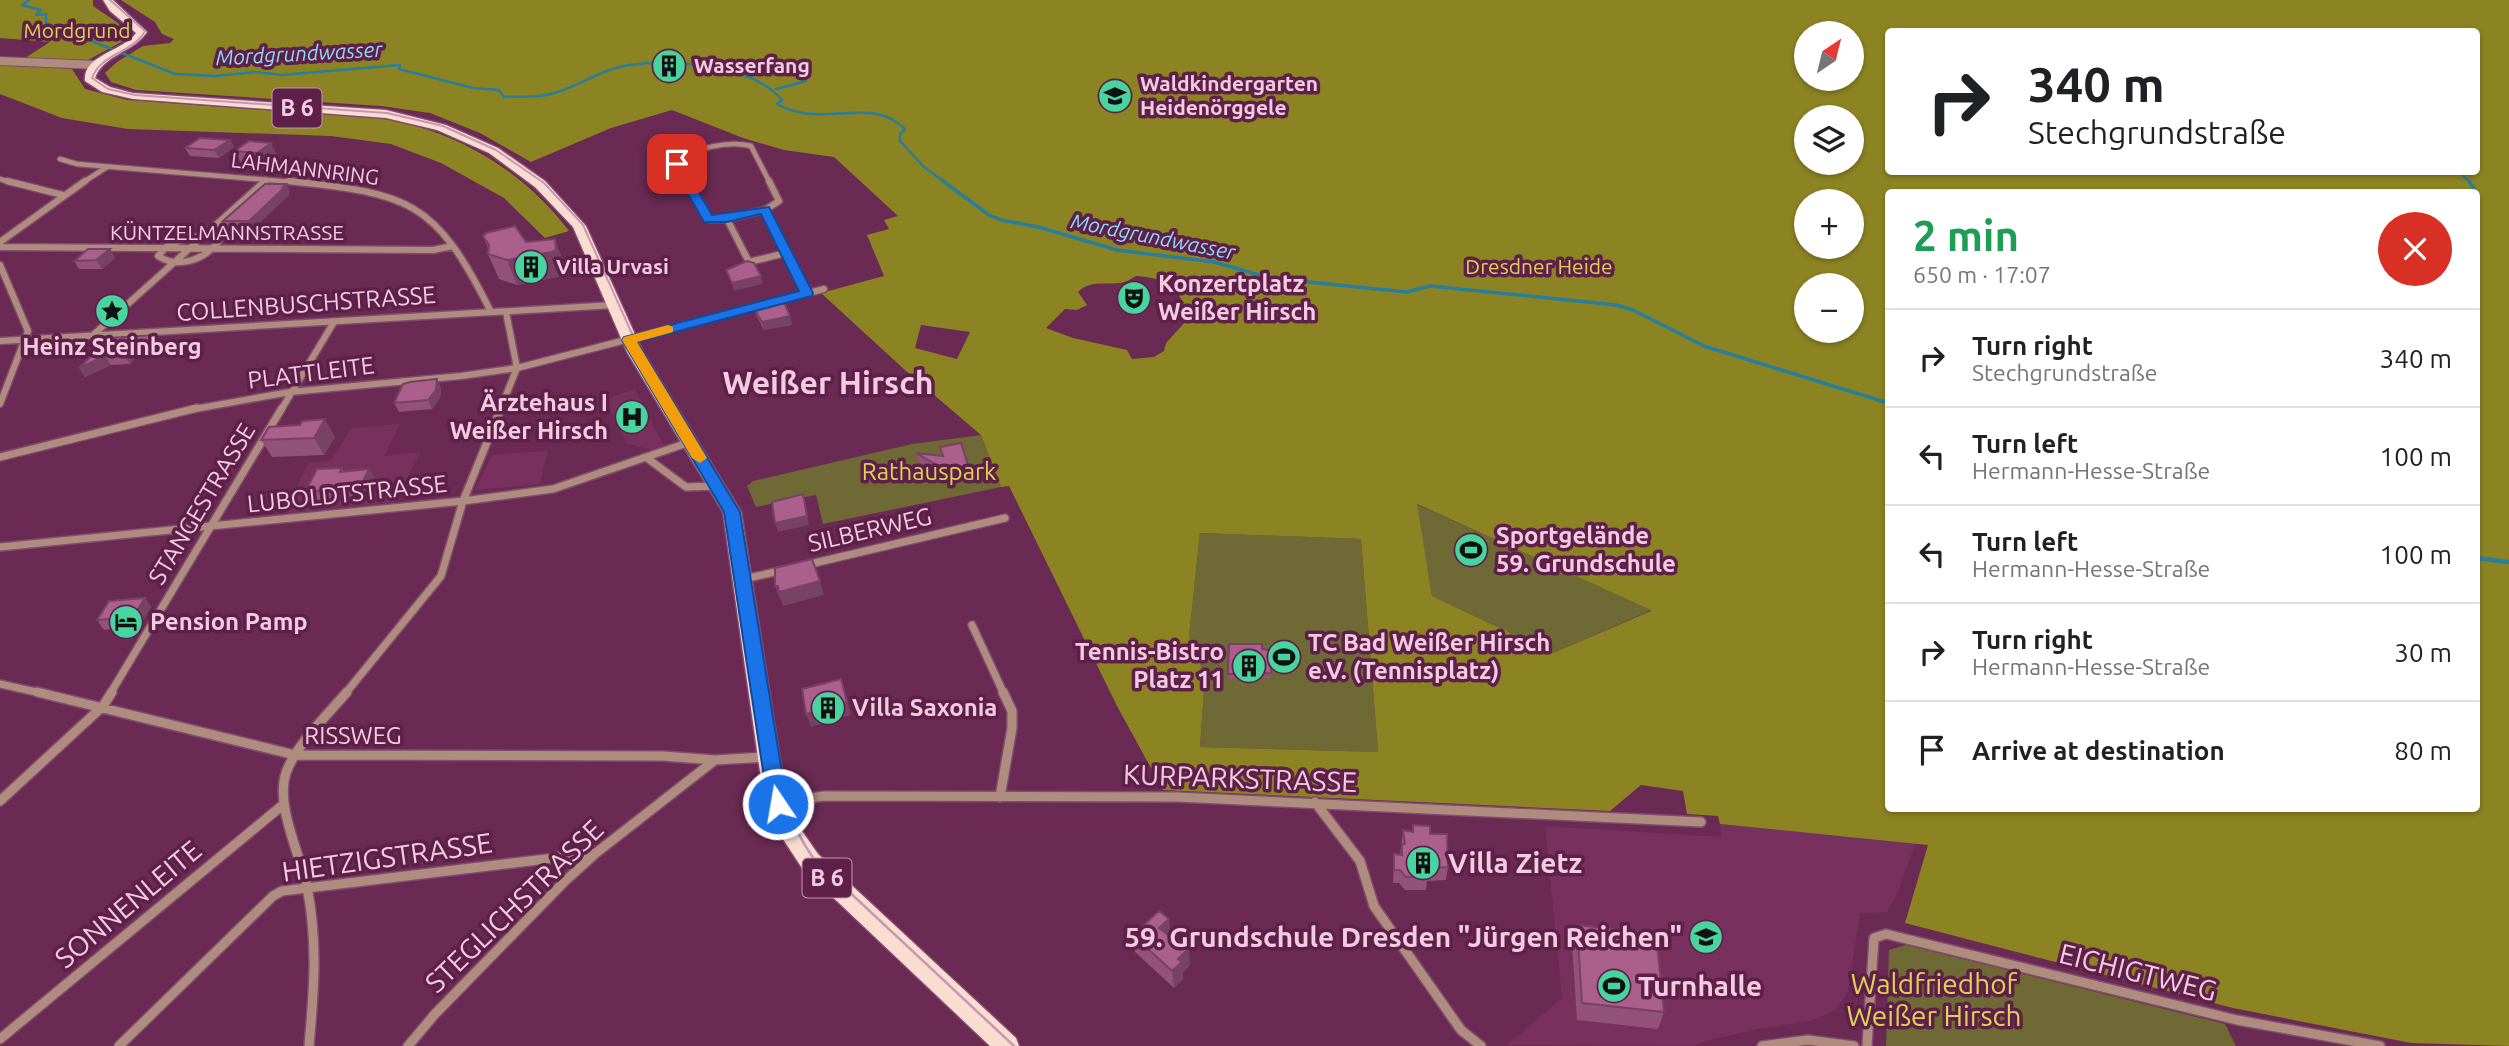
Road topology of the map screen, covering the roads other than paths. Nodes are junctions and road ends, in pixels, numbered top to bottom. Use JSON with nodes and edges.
{"nodes":[{"id":1,"x":108,"y":0,"type":"edge"},
{"id":2,"x":0,"y":61,"type":"edge"},
{"id":3,"x":100,"y":63,"type":"junction"},
{"id":4,"x":60,"y":159,"type":"dead end"},
{"id":5,"x":107,"y":167,"type":"junction"},
{"id":6,"x":0,"y":179,"type":"edge"},
{"id":7,"x":266,"y":180,"type":"junction"},
{"id":8,"x":63,"y":195,"type":"junction"},
{"id":9,"x":765,"y":210,"type":"junction"},
{"id":10,"x":727,"y":219,"type":"junction"},
{"id":11,"x":203,"y":235,"type":"junction"},
{"id":12,"x":0,"y":242,"type":"edge"},
{"id":13,"x":453,"y":246,"type":"junction"},
{"id":14,"x":0,"y":247,"type":"edge"},
{"id":15,"x":163,"y":248,"type":"junction"},
{"id":16,"x":190,"y":248,"type":"junction"},
{"id":17,"x":214,"y":249,"type":"junction"},
{"id":18,"x":786,"y":253,"type":"junction"},
{"id":19,"x":174,"y":262,"type":"junction"},
{"id":20,"x":0,"y":265,"type":"edge"},
{"id":21,"x":824,"y":289,"type":"dead end"},
{"id":22,"x":807,"y":293,"type":"junction"},
{"id":23,"x":614,"y":306,"type":"junction"},
{"id":24,"x":491,"y":312,"type":"junction"},
{"id":25,"x":506,"y":312,"type":"junction"},
{"id":26,"x":334,"y":322,"type":"junction"},
{"id":27,"x":91,"y":337,"type":"junction"},
{"id":28,"x":25,"y":340,"type":"junction"},
{"id":29,"x":629,"y":340,"type":"junction"},
{"id":30,"x":0,"y":341,"type":"edge"},
{"id":31,"x":517,"y":368,"type":"junction"},
{"id":32,"x":291,"y":392,"type":"junction"},
{"id":33,"x":0,"y":404,"type":"edge"},
{"id":34,"x":690,"y":442,"type":"junction"},
{"id":35,"x":0,"y":457,"type":"edge"},
{"id":36,"x":647,"y":458,"type":"junction"},
{"id":37,"x":717,"y":486,"type":"junction"},
{"id":38,"x":463,"y":501,"type":"junction"},
{"id":39,"x":1005,"y":518,"type":"dead end"},
{"id":40,"x":210,"y":528,"type":"junction"},
{"id":41,"x":0,"y":547,"type":"edge"},
{"id":42,"x":802,"y":566,"type":"edge"},
{"id":43,"x":788,"y":569,"type":"edge"},
{"id":44,"x":744,"y":579,"type":"junction"},
{"id":45,"x":972,"y":625,"type":"dead end"},
{"id":46,"x":0,"y":684,"type":"edge"},
{"id":47,"x":103,"y":706,"type":"junction"},
{"id":48,"x":295,"y":755,"type":"junction"},
{"id":49,"x":769,"y":757,"type":"junction"},
{"id":50,"x":715,"y":760,"type":"junction"},
{"id":51,"x":1000,"y":797,"type":"junction"},
{"id":52,"x":0,"y":801,"type":"edge"},
{"id":53,"x":1315,"y":802,"type":"junction"},
{"id":54,"x":284,"y":804,"type":"junction"},
{"id":55,"x":778,"y":804,"type":"junction"},
{"id":56,"x":1701,"y":822,"type":"dead end"},
{"id":57,"x":596,"y":853,"type":"junction"},
{"id":58,"x":307,"y":887,"type":"junction"},
{"id":59,"x":0,"y":1039,"type":"edge"},
{"id":60,"x":118,"y":1046,"type":"edge"},
{"id":61,"x":309,"y":1046,"type":"edge"},
{"id":62,"x":408,"y":1046,"type":"edge"},
{"id":63,"x":1007,"y":1046,"type":"edge"},
{"id":64,"x":1481,"y":1046,"type":"edge"},
{"id":65,"x":1762,"y":1046,"type":"edge"},
{"id":66,"x":1854,"y":1046,"type":"edge"},
{"id":67,"x":1867,"y":1046,"type":"edge"},
{"id":68,"x":2380,"y":1046,"type":"edge"}],
"edges":[{"from":1,"to":3,"type":"main road"},
{"from":2,"to":3,"type":"street"},
{"from":3,"to":23,"type":"main road","number":"B 6"},
{"from":4,"to":5,"type":"street","name":"LAHMANNRING"},
{"from":5,"to":7,"type":"street","name":"LAHMANNRING"},
{"from":5,"to":8,"type":"street"},
{"from":6,"to":8,"type":"street"},
{"from":7,"to":11,"type":"street"},
{"from":7,"to":13,"type":"street","name":"LAHMANNRING"},
{"from":8,"to":12,"type":"street"},
{"from":9,"to":10,"type":"street"},
{"from":9,"to":10,"type":"street"},
{"from":9,"to":18,"type":"street"},
{"from":10,"to":18,"type":"street"},
{"from":11,"to":15,"type":"street"},
{"from":11,"to":16,"type":"street"},
{"from":11,"to":17,"type":"street"},
{"from":13,"to":17,"type":"street","name":"KÜNTZELMANNSTRASSE"},
{"from":13,"to":24,"type":"street","name":"LAHMANNRING"},
{"from":14,"to":15,"type":"street","name":"KÜNTZELMANNSTRASSE"},
{"from":15,"to":16,"type":"street","name":"KÜNTZELMANNSTRASSE"},
{"from":15,"to":19,"type":"street"},
{"from":16,"to":17,"type":"street","name":"KÜNTZELMANNSTRASSE"},
{"from":16,"to":19,"type":"street"},
{"from":17,"to":19,"type":"street"},
{"from":18,"to":22,"type":"street"},
{"from":19,"to":27,"type":"street"},
{"from":20,"to":28,"type":"street"},
{"from":21,"to":22,"type":"street","name":"PLATTLEITE"},
{"from":22,"to":29,"type":"street","name":"PLATTLEITE"},
{"from":23,"to":25,"type":"street","name":"COLLENBUSCHSTRASSE"},
{"from":23,"to":29,"type":"main road","number":"B 6"},
{"from":24,"to":25,"type":"street","name":"COLLENBUSCHSTRASSE"},
{"from":24,"to":26,"type":"street","name":"COLLENBUSCHSTRASSE"},
{"from":25,"to":31,"type":"street"},
{"from":26,"to":27,"type":"street","name":"COLLENBUSCHSTRASSE"},
{"from":26,"to":32,"type":"street","name":"STANGESTRASSE"},
{"from":27,"to":28,"type":"street","name":"COLLENBUSCHSTRASSE"},
{"from":28,"to":30,"type":"street","name":"COLLENBUSCHSTRASSE"},
{"from":28,"to":33,"type":"street"},
{"from":29,"to":31,"type":"street","name":"PLATTLEITE"},
{"from":29,"to":34,"type":"main road","number":"B 6"},
{"from":31,"to":32,"type":"street","name":"PLATTLEITE"},
{"from":31,"to":38,"type":"street"},
{"from":32,"to":35,"type":"street","name":"PLATTLEITE"},
{"from":32,"to":40,"type":"street","name":"STANGESTRASSE"},
{"from":34,"to":36,"type":"street","name":"LUBOLDTSTRASSE"},
{"from":34,"to":37,"type":"main road","number":"B 6"},
{"from":36,"to":37,"type":"street"},
{"from":36,"to":38,"type":"street","name":"LUBOLDTSTRASSE"},
{"from":37,"to":44,"type":"main road","number":"B 6"},
{"from":38,"to":40,"type":"street","name":"LUBOLDTSTRASSE"},
{"from":38,"to":48,"type":"street"},
{"from":39,"to":42,"type":"street","name":"SILBERWEG"},
{"from":40,"to":41,"type":"street","name":"LUBOLDTSTRASSE"},
{"from":40,"to":47,"type":"street","name":"STANGESTRASSE"},
{"from":43,"to":44,"type":"street","name":"SILBERWEG"},
{"from":44,"to":49,"type":"main road","number":"B 6"},
{"from":45,"to":51,"type":"street"},
{"from":46,"to":47,"type":"street","name":"RISSWEG"},
{"from":47,"to":48,"type":"street","name":"RISSWEG"},
{"from":47,"to":52,"type":"street","name":"STANGESTRASSE"},
{"from":48,"to":50,"type":"street","name":"RISSWEG"},
{"from":48,"to":54,"type":"street"},
{"from":49,"to":50,"type":"street"},
{"from":49,"to":55,"type":"main road","number":"B 6"},
{"from":50,"to":57,"type":"street","name":"STEGLICHSTRASSE"},
{"from":51,"to":53,"type":"street","name":"KURPARKSTRASSE"},
{"from":51,"to":55,"type":"street","name":"KURPARKSTRASSE"},
{"from":53,"to":56,"type":"street","name":"KURPARKSTRASSE"},
{"from":53,"to":64,"type":"street"},
{"from":54,"to":58,"type":"street"},
{"from":54,"to":59,"type":"street","name":"SONNENLEITE"},
{"from":55,"to":63,"type":"main road","number":"B 6"},
{"from":57,"to":58,"type":"street","name":"HIETZIGSTRASSE"},
{"from":57,"to":62,"type":"street","name":"STEGLICHSTRASSE"},
{"from":58,"to":60,"type":"street","name":"HIETZIGSTRASSE"},
{"from":58,"to":61,"type":"street"},
{"from":65,"to":66,"type":"street"},
{"from":67,"to":68,"type":"street","name":"EICHIGTWEG"}]}
